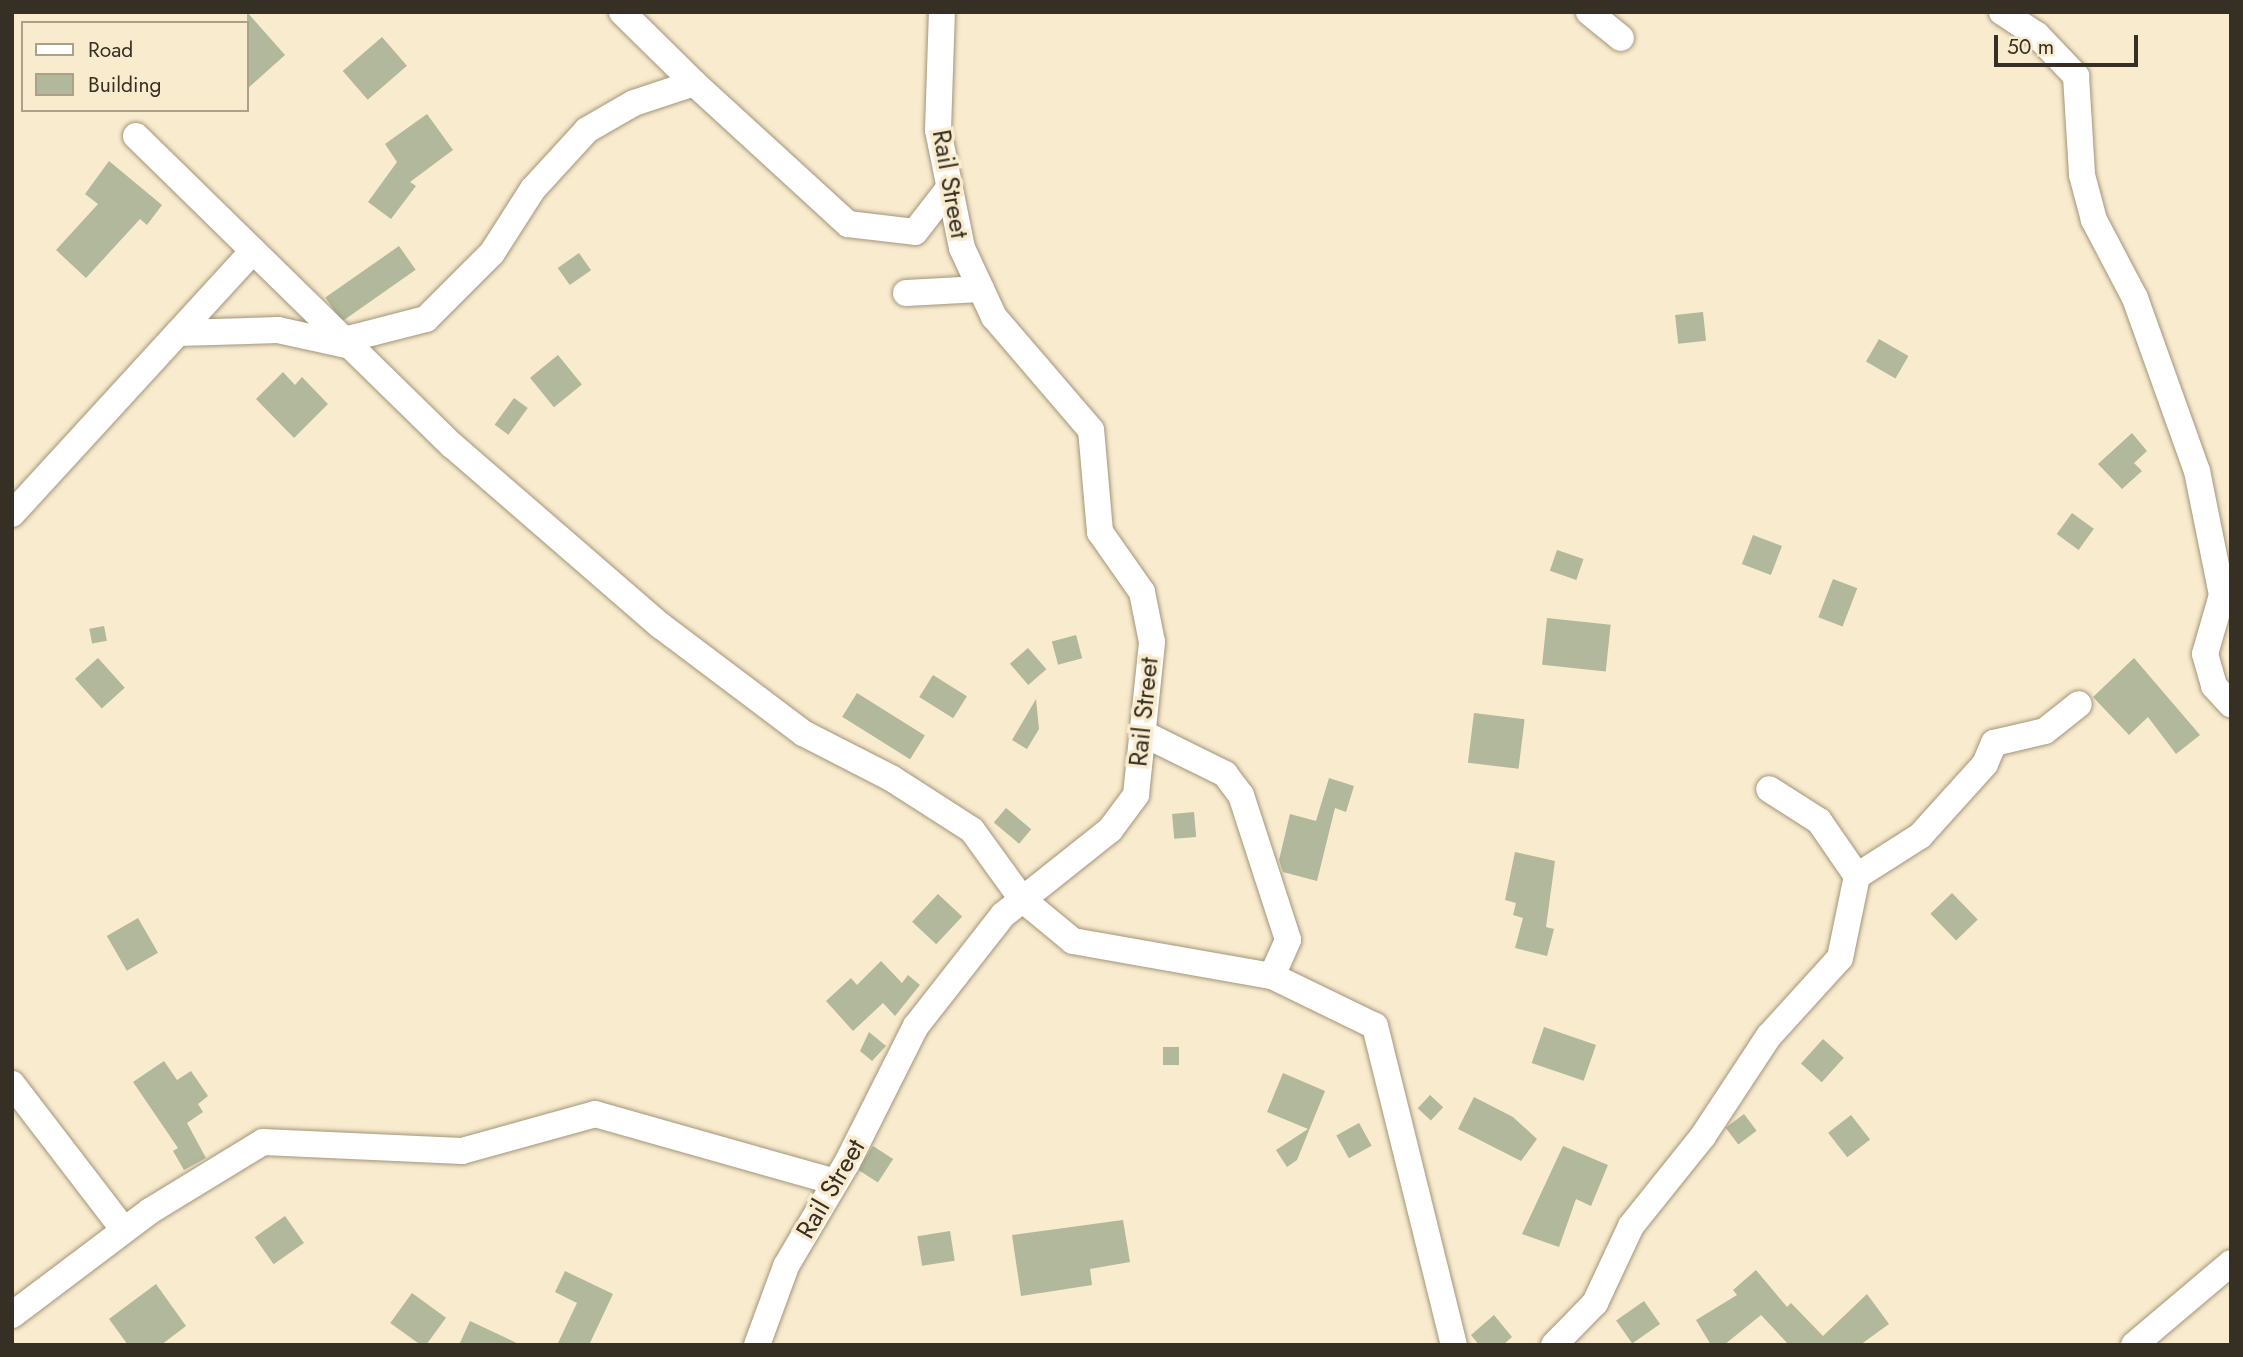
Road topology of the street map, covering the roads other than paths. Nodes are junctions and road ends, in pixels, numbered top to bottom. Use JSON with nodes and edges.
{"nodes":[{"id":1,"x":622,"y":12,"type":"edge"},
{"id":2,"x":942,"y":12,"type":"edge"},
{"id":3,"x":1589,"y":12,"type":"edge"},
{"id":4,"x":2002,"y":12,"type":"edge"},
{"id":5,"x":1621,"y":38,"type":"dead end"},
{"id":6,"x":694,"y":83,"type":"junction"},
{"id":7,"x":136,"y":136,"type":"dead end"},
{"id":8,"x":949,"y":188,"type":"junction"},
{"id":9,"x":253,"y":251,"type":"junction"},
{"id":10,"x":981,"y":289,"type":"junction"},
{"id":11,"x":906,"y":293,"type":"dead end"},
{"id":12,"x":178,"y":333,"type":"junction"},
{"id":13,"x":347,"y":343,"type":"junction"},
{"id":14,"x":12,"y":514,"type":"edge"},
{"id":15,"x":2079,"y":704,"type":"dead end"},
{"id":16,"x":2231,"y":704,"type":"edge"},
{"id":17,"x":1142,"y":733,"type":"junction"},
{"id":18,"x":1769,"y":789,"type":"dead end"},
{"id":19,"x":1857,"y":876,"type":"junction"},
{"id":20,"x":1022,"y":899,"type":"junction"},
{"id":21,"x":1272,"y":976,"type":"junction"},
{"id":22,"x":12,"y":1084,"type":"edge"},
{"id":23,"x":836,"y":1182,"type":"junction"},
{"id":24,"x":124,"y":1230,"type":"junction"},
{"id":25,"x":2231,"y":1263,"type":"edge"},
{"id":26,"x":12,"y":1315,"type":"edge"},
{"id":27,"x":757,"y":1345,"type":"edge"},
{"id":28,"x":1454,"y":1345,"type":"edge"},
{"id":29,"x":1554,"y":1345,"type":"edge"},
{"id":30,"x":2134,"y":1345,"type":"edge"}],
"edges":[{"from":1,"to":6,"type":"street"},
{"from":2,"to":8,"type":"street","name":"Rail Street"},
{"from":3,"to":5,"type":"street"},
{"from":4,"to":16,"type":"street"},
{"from":6,"to":8,"type":"street"},
{"from":6,"to":13,"type":"street"},
{"from":7,"to":9,"type":"street"},
{"from":8,"to":10,"type":"street","name":"Rail Street"},
{"from":9,"to":12,"type":"street"},
{"from":9,"to":13,"type":"street"},
{"from":10,"to":11,"type":"street"},
{"from":10,"to":17,"type":"street","name":"Rail Street"},
{"from":12,"to":13,"type":"street"},
{"from":12,"to":14,"type":"street"},
{"from":13,"to":20,"type":"street"},
{"from":15,"to":19,"type":"street"},
{"from":17,"to":20,"type":"street","name":"Rail Street"},
{"from":17,"to":21,"type":"street"},
{"from":18,"to":19,"type":"street"},
{"from":19,"to":29,"type":"street"},
{"from":20,"to":21,"type":"street"},
{"from":20,"to":23,"type":"street","name":"Rail Street"},
{"from":21,"to":28,"type":"street"},
{"from":22,"to":24,"type":"street"},
{"from":23,"to":24,"type":"street"},
{"from":23,"to":27,"type":"street","name":"Rail Street"},
{"from":24,"to":26,"type":"street"},
{"from":25,"to":30,"type":"street"}]}
